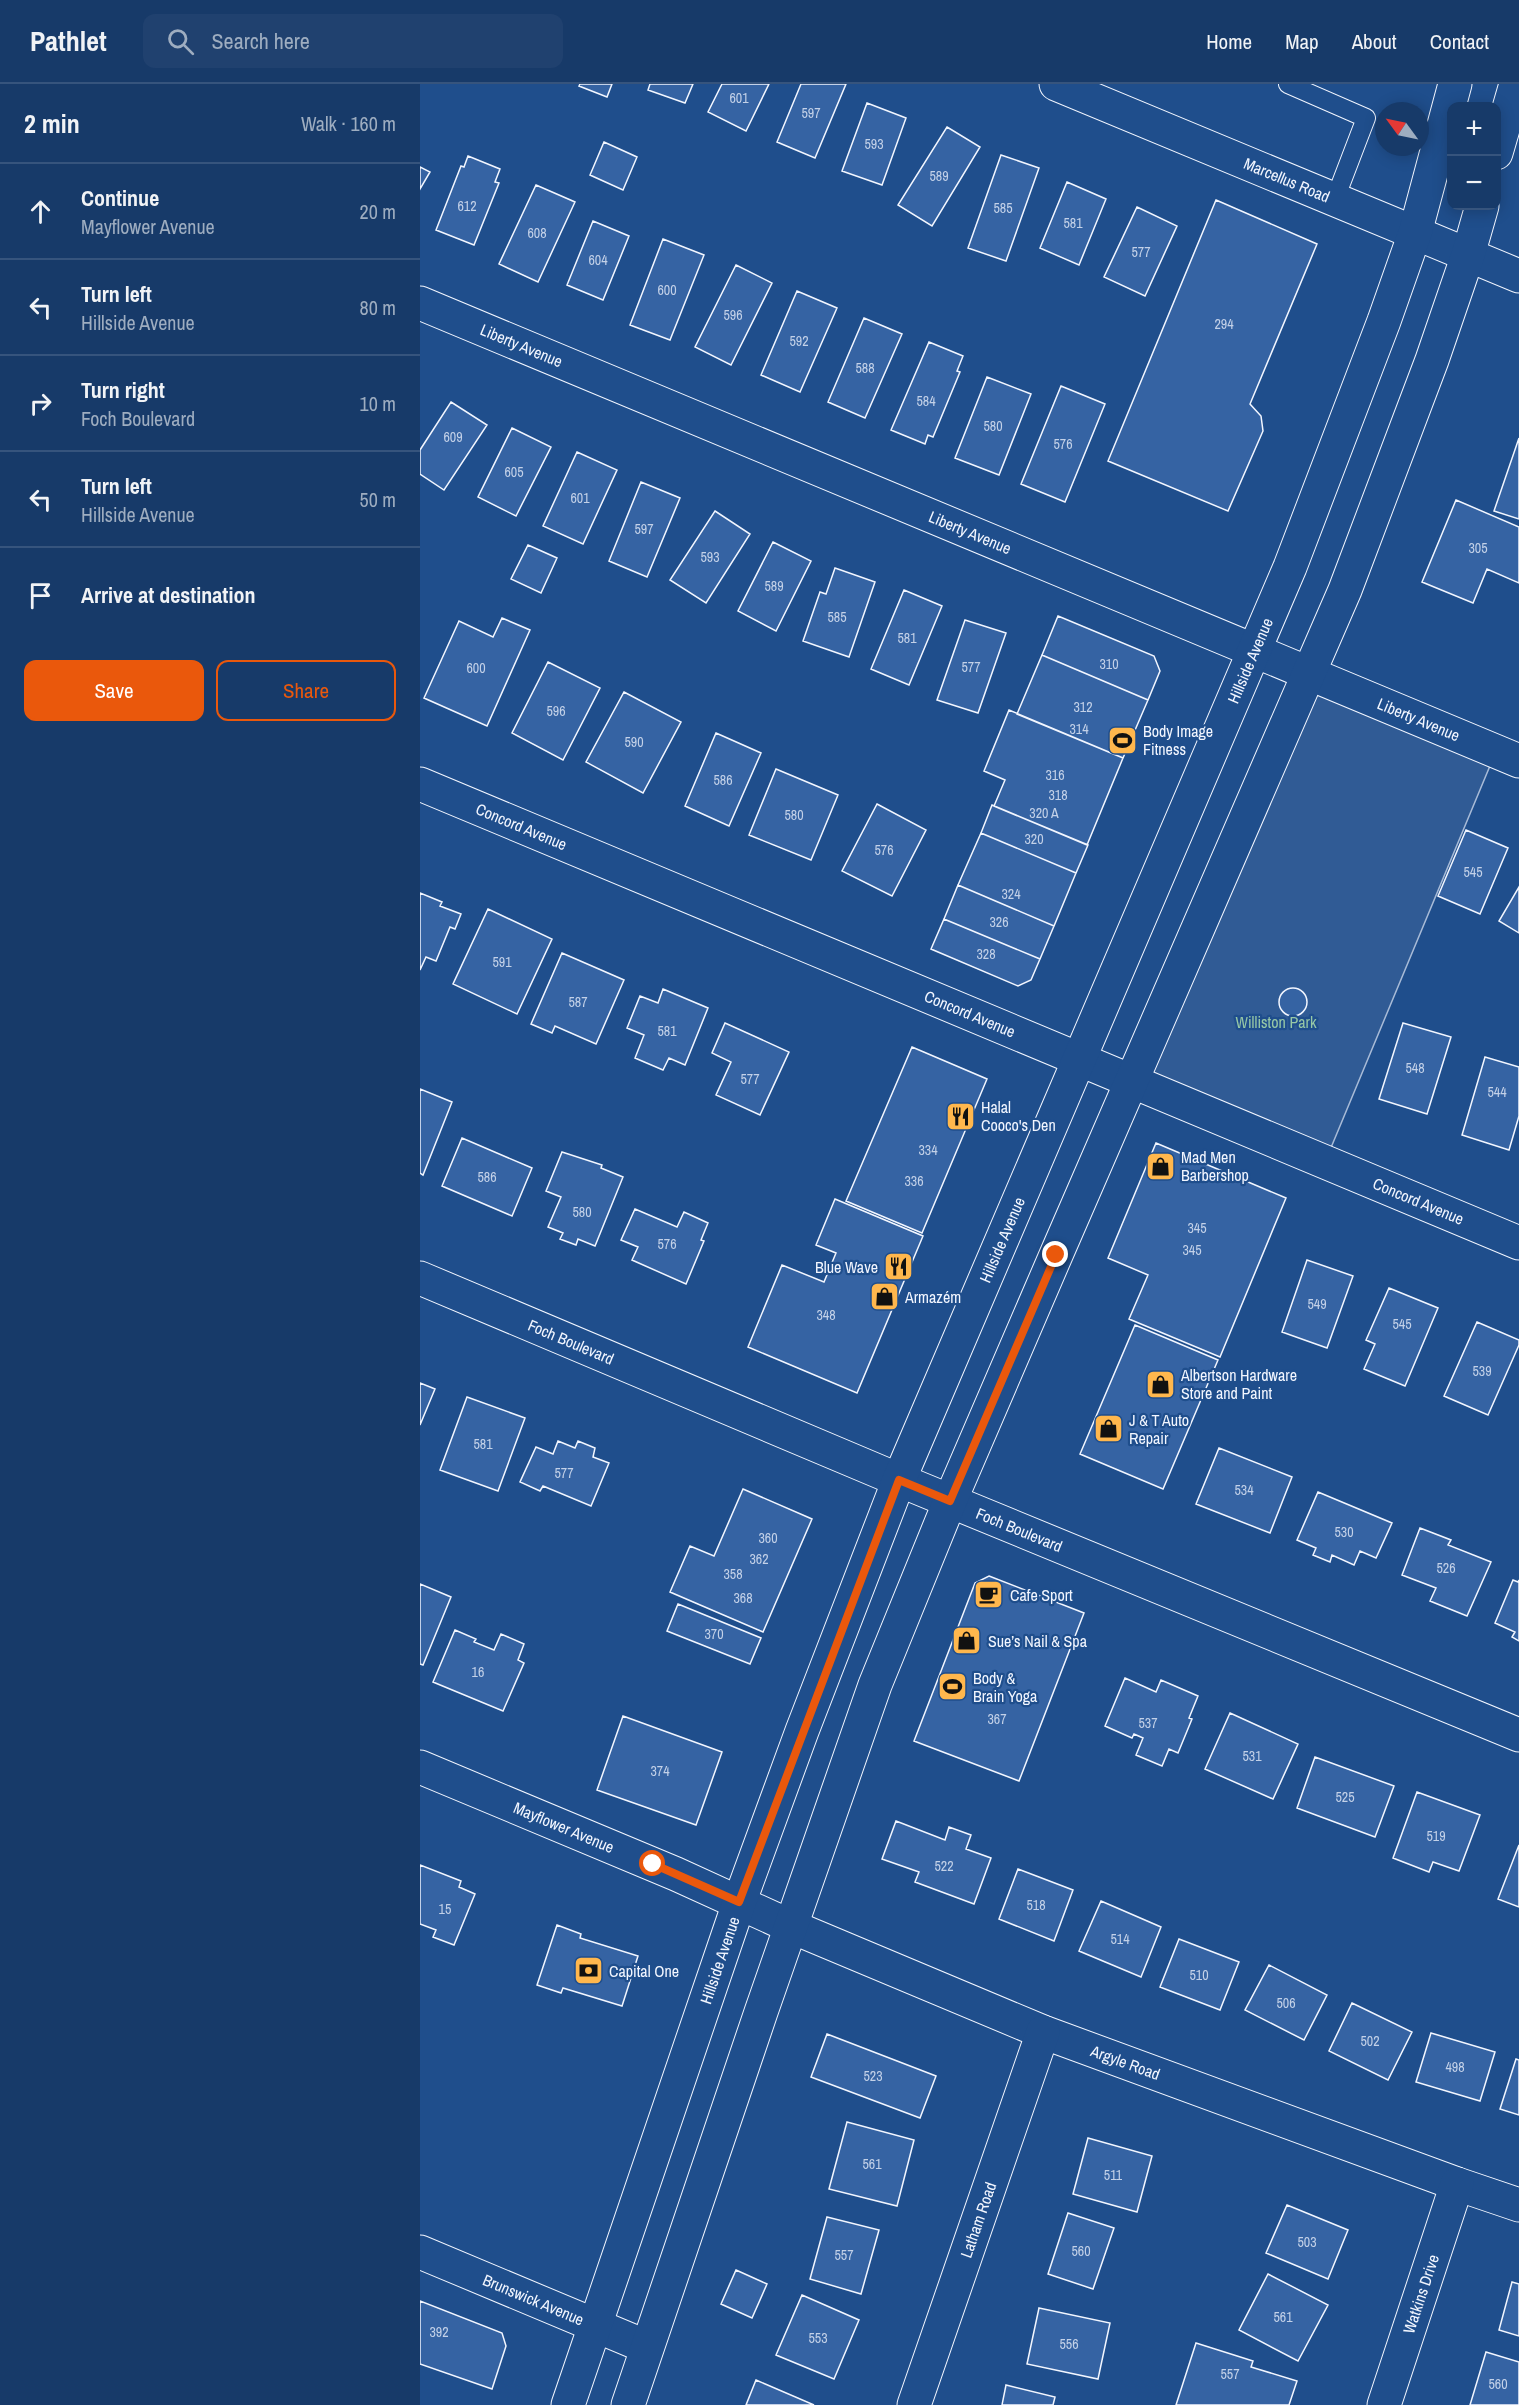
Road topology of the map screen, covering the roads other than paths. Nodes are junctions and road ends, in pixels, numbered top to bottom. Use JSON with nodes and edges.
{"nodes":[{"id":1,"x":1056,"y":84,"type":"edge"},
{"id":2,"x":1288,"y":84,"type":"edge"},
{"id":3,"x":1455,"y":84,"type":"edge"},
{"id":4,"x":1516,"y":84,"type":"edge"},
{"id":5,"x":1501,"y":138,"type":"edge"},
{"id":6,"x":1335,"y":199,"type":"junction"},
{"id":7,"x":1481,"y":210,"type":"edge"},
{"id":8,"x":1415,"y":233,"type":"junction"},
{"id":9,"x":1468,"y":255,"type":"junction"},
{"id":10,"x":1519,"y":276,"type":"edge"},
{"id":11,"x":420,"y":303,"type":"edge"},
{"id":12,"x":1255,"y":652,"type":"junction"},
{"id":13,"x":1309,"y":674,"type":"junction"},
{"id":14,"x":1519,"y":761,"type":"edge"},
{"id":15,"x":420,"y":784,"type":"edge"},
{"id":16,"x":1079,"y":1058,"type":"junction"},
{"id":17,"x":1132,"y":1080,"type":"junction"},
{"id":18,"x":1519,"y":1243,"type":"edge"},
{"id":19,"x":420,"y":1278,"type":"edge"},
{"id":20,"x":899,"y":1480,"type":"junction"},
{"id":21,"x":950,"y":1501,"type":"junction"},
{"id":22,"x":1519,"y":1735,"type":"edge"},
{"id":23,"x":420,"y":1767,"type":"edge"},
{"id":24,"x":739,"y":1902,"type":"junction"},
{"id":25,"x":790,"y":1926,"type":"junction"},
{"id":26,"x":1043,"y":2032,"type":"junction"},
{"id":27,"x":1457,"y":2184,"type":"junction"},
{"id":28,"x":1519,"y":2205,"type":"edge"},
{"id":29,"x":420,"y":2252,"type":"edge"},
{"id":30,"x":595,"y":2325,"type":"junction"},
{"id":31,"x":647,"y":2347,"type":"junction"},
{"id":32,"x":568,"y":2405,"type":"edge"},
{"id":33,"x":628,"y":2405,"type":"edge"},
{"id":34,"x":914,"y":2405,"type":"edge"},
{"id":35,"x":1384,"y":2405,"type":"edge"}],
"edges":[{"from":1,"to":6,"type":"street","name":"Marcellus Road"},
{"from":2,"to":6,"type":"lane"},
{"from":3,"to":8,"type":"street","name":"Hillside Avenue"},
{"from":4,"to":5,"type":"street"},
{"from":6,"to":8,"type":"street","name":"Marcellus Road"},
{"from":7,"to":9,"type":"street"},
{"from":8,"to":9,"type":"street","name":"Marcellus Road"},
{"from":8,"to":12,"type":"street","name":"Hillside Avenue"},
{"from":9,"to":10,"type":"street","name":"Marcellus Road"},
{"from":9,"to":13,"type":"street"},
{"from":11,"to":12,"type":"street","name":"Liberty Avenue"},
{"from":12,"to":13,"type":"street","name":"Liberty Avenue"},
{"from":12,"to":16,"type":"street","name":"Hillside Avenue"},
{"from":13,"to":14,"type":"street","name":"Liberty Avenue"},
{"from":13,"to":17,"type":"street"},
{"from":15,"to":16,"type":"street","name":"Concord Avenue"},
{"from":16,"to":17,"type":"street","name":"Concord Avenue"},
{"from":16,"to":20,"type":"street","name":"Hillside Avenue"},
{"from":17,"to":18,"type":"street","name":"Concord Avenue"},
{"from":17,"to":21,"type":"street"},
{"from":19,"to":20,"type":"street","name":"Foch Boulevard"},
{"from":20,"to":21,"type":"street","name":"Foch Boulevard"},
{"from":20,"to":24,"type":"street","name":"Hillside Avenue"},
{"from":21,"to":22,"type":"street","name":"Foch Boulevard"},
{"from":21,"to":25,"type":"street"},
{"from":23,"to":24,"type":"street","name":"Mayflower Avenue"},
{"from":24,"to":25,"type":"street","name":"Argyle Road"},
{"from":24,"to":30,"type":"street","name":"Hillside Avenue"},
{"from":25,"to":26,"type":"street","name":"Argyle Road"},
{"from":25,"to":31,"type":"street"},
{"from":26,"to":27,"type":"street","name":"Argyle Road"},
{"from":26,"to":34,"type":"street","name":"Latham Road"},
{"from":27,"to":28,"type":"street","name":"Argyle Road"},
{"from":27,"to":35,"type":"street","name":"Watkins Drive"},
{"from":29,"to":30,"type":"street","name":"Brunswick Avenue"},
{"from":30,"to":31,"type":"street","name":"Brunswick Avenue"},
{"from":30,"to":32,"type":"street","name":"Hillside Avenue"},
{"from":31,"to":33,"type":"street"}]}
